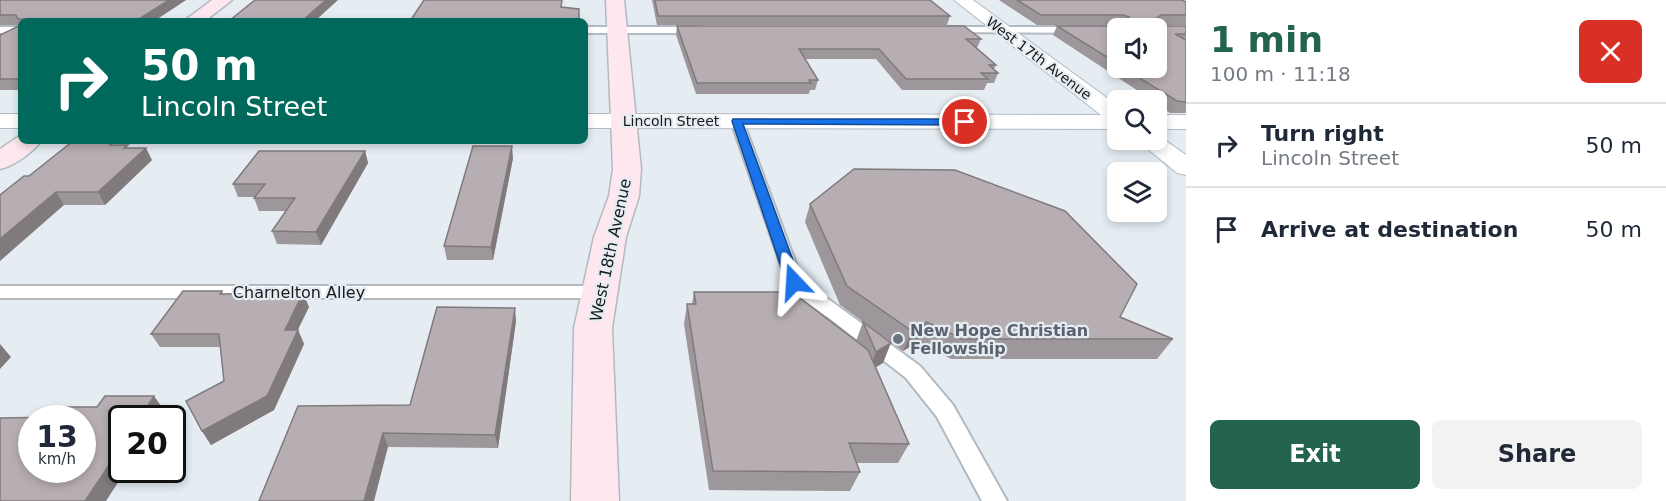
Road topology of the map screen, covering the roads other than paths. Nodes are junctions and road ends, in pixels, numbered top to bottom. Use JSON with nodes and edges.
{"nodes":[{"id":1,"x":223,"y":0,"type":"edge"},
{"id":2,"x":615,"y":0,"type":"edge"},
{"id":3,"x":962,"y":0,"type":"edge"},
{"id":4,"x":197,"y":18,"type":"edge"},
{"id":5,"x":0,"y":30,"type":"edge"},
{"id":6,"x":18,"y":30,"type":"edge"},
{"id":7,"x":588,"y":30,"type":"edge"},
{"id":8,"x":618,"y":30,"type":"junction"},
{"id":9,"x":714,"y":30,"type":"edge"},
{"id":10,"x":941,"y":30,"type":"edge"},
{"id":11,"x":1001,"y":30,"type":"junction"},
{"id":12,"x":1107,"y":30,"type":"edge"},
{"id":13,"x":1107,"y":109,"type":"edge"},
{"id":14,"x":0,"y":121,"type":"edge"},
{"id":15,"x":18,"y":121,"type":"edge"},
{"id":16,"x":588,"y":121,"type":"edge"},
{"id":17,"x":625,"y":121,"type":"junction"},
{"id":18,"x":737,"y":121,"type":"junction"},
{"id":19,"x":1107,"y":122,"type":"edge"},
{"id":20,"x":1167,"y":122,"type":"edge"},
{"id":21,"x":1186,"y":122,"type":"edge"},
{"id":22,"x":24,"y":144,"type":"edge"},
{"id":23,"x":1163,"y":150,"type":"edge"},
{"id":24,"x":0,"y":161,"type":"edge"},
{"id":25,"x":1186,"y":167,"type":"edge"},
{"id":26,"x":0,"y":292,"type":"edge"},
{"id":27,"x":599,"y":292,"type":"junction"},
{"id":28,"x":595,"y":501,"type":"edge"},
{"id":29,"x":995,"y":501,"type":"edge"}],
"edges":[{"from":1,"to":4,"type":"main road"},
{"from":2,"to":8,"type":"main road","name":"West 18th Avenue"},
{"from":3,"to":11,"type":"street","name":"West 17th Avenue"},
{"from":5,"to":6,"type":"lane"},
{"from":7,"to":8,"type":"lane"},
{"from":8,"to":9,"type":"lane"},
{"from":8,"to":17,"type":"main road","name":"West 18th Avenue"},
{"from":10,"to":11,"type":"lane"},
{"from":11,"to":12,"type":"lane"},
{"from":11,"to":13,"type":"street","name":"West 17th Avenue"},
{"from":14,"to":15,"type":"street"},
{"from":16,"to":17,"type":"street","name":"Lincoln Street"},
{"from":17,"to":18,"type":"street","name":"Lincoln Street"},
{"from":17,"to":27,"type":"main road","name":"West 18th Avenue"},
{"from":18,"to":19,"type":"street","name":"Lincoln Street"},
{"from":18,"to":29,"type":"lane"},
{"from":20,"to":21,"type":"street"},
{"from":22,"to":24,"type":"main road"},
{"from":23,"to":25,"type":"street"},
{"from":26,"to":27,"type":"lane","name":"Charnelton Alley"},
{"from":27,"to":28,"type":"main road","name":"West 18th Avenue"}]}
